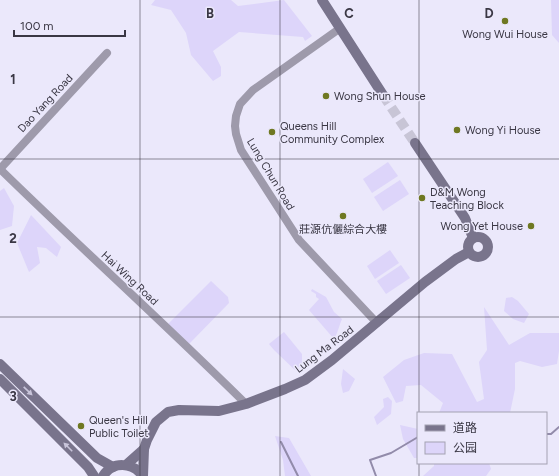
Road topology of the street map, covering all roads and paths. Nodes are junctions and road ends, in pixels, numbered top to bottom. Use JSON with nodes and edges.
{"nodes":[{"id":1,"x":322,"y":0,"type":"edge"},
{"id":2,"x":339,"y":28,"type":"junction"},
{"id":3,"x":107,"y":53,"type":"dead end"},
{"id":4,"x":383,"y":95,"type":"tunnel mouth"},
{"id":5,"x":415,"y":143,"type":"tunnel mouth"},
{"id":6,"x":0,"y":169,"type":"edge"},
{"id":7,"x":473,"y":238,"type":"junction"},
{"id":8,"x":469,"y":252,"type":"junction"},
{"id":9,"x":377,"y":323,"type":"junction"},
{"id":10,"x":0,"y":364,"type":"edge"},
{"id":11,"x":0,"y":379,"type":"edge"},
{"id":12,"x":246,"y":404,"type":"junction"},
{"id":13,"x":144,"y":449,"type":"junction"},
{"id":14,"x":126,"y":465,"type":"junction"},
{"id":15,"x":113,"y":467,"type":"junction"},
{"id":16,"x":94,"y":476,"type":"edge"},
{"id":17,"x":102,"y":476,"type":"edge"},
{"id":18,"x":143,"y":476,"type":"edge"}],
"edges":[{"from":1,"to":2,"type":"street"},
{"from":2,"to":4,"type":"street"},
{"from":2,"to":9,"type":"street","name":"Lung Chun Road"},
{"from":3,"to":6,"type":"street","name":"Dao Yang Road"},
{"from":5,"to":7,"type":"street"},
{"from":6,"to":12,"type":"street","name":"Hai Wing Road"},
{"from":7,"to":8,"type":"street"},
{"from":7,"to":8,"type":"street"},
{"from":8,"to":9,"type":"street","name":"Lung Ma Road"},
{"from":9,"to":12,"type":"street","name":"Lung Ma Road"},
{"from":10,"to":15,"type":"street","one_way":true},
{"from":16,"to":11,"type":"street","one_way":true},
{"from":12,"to":13,"type":"street","name":"Lung Ma Road"},
{"from":13,"to":14,"type":"street","name":"Lung Ma Road"},
{"from":13,"to":18,"type":"street","name":"Lung Ma Road"},
{"from":14,"to":15,"type":"street"},
{"from":14,"to":18,"type":"street"},
{"from":15,"to":17,"type":"street"}]}
